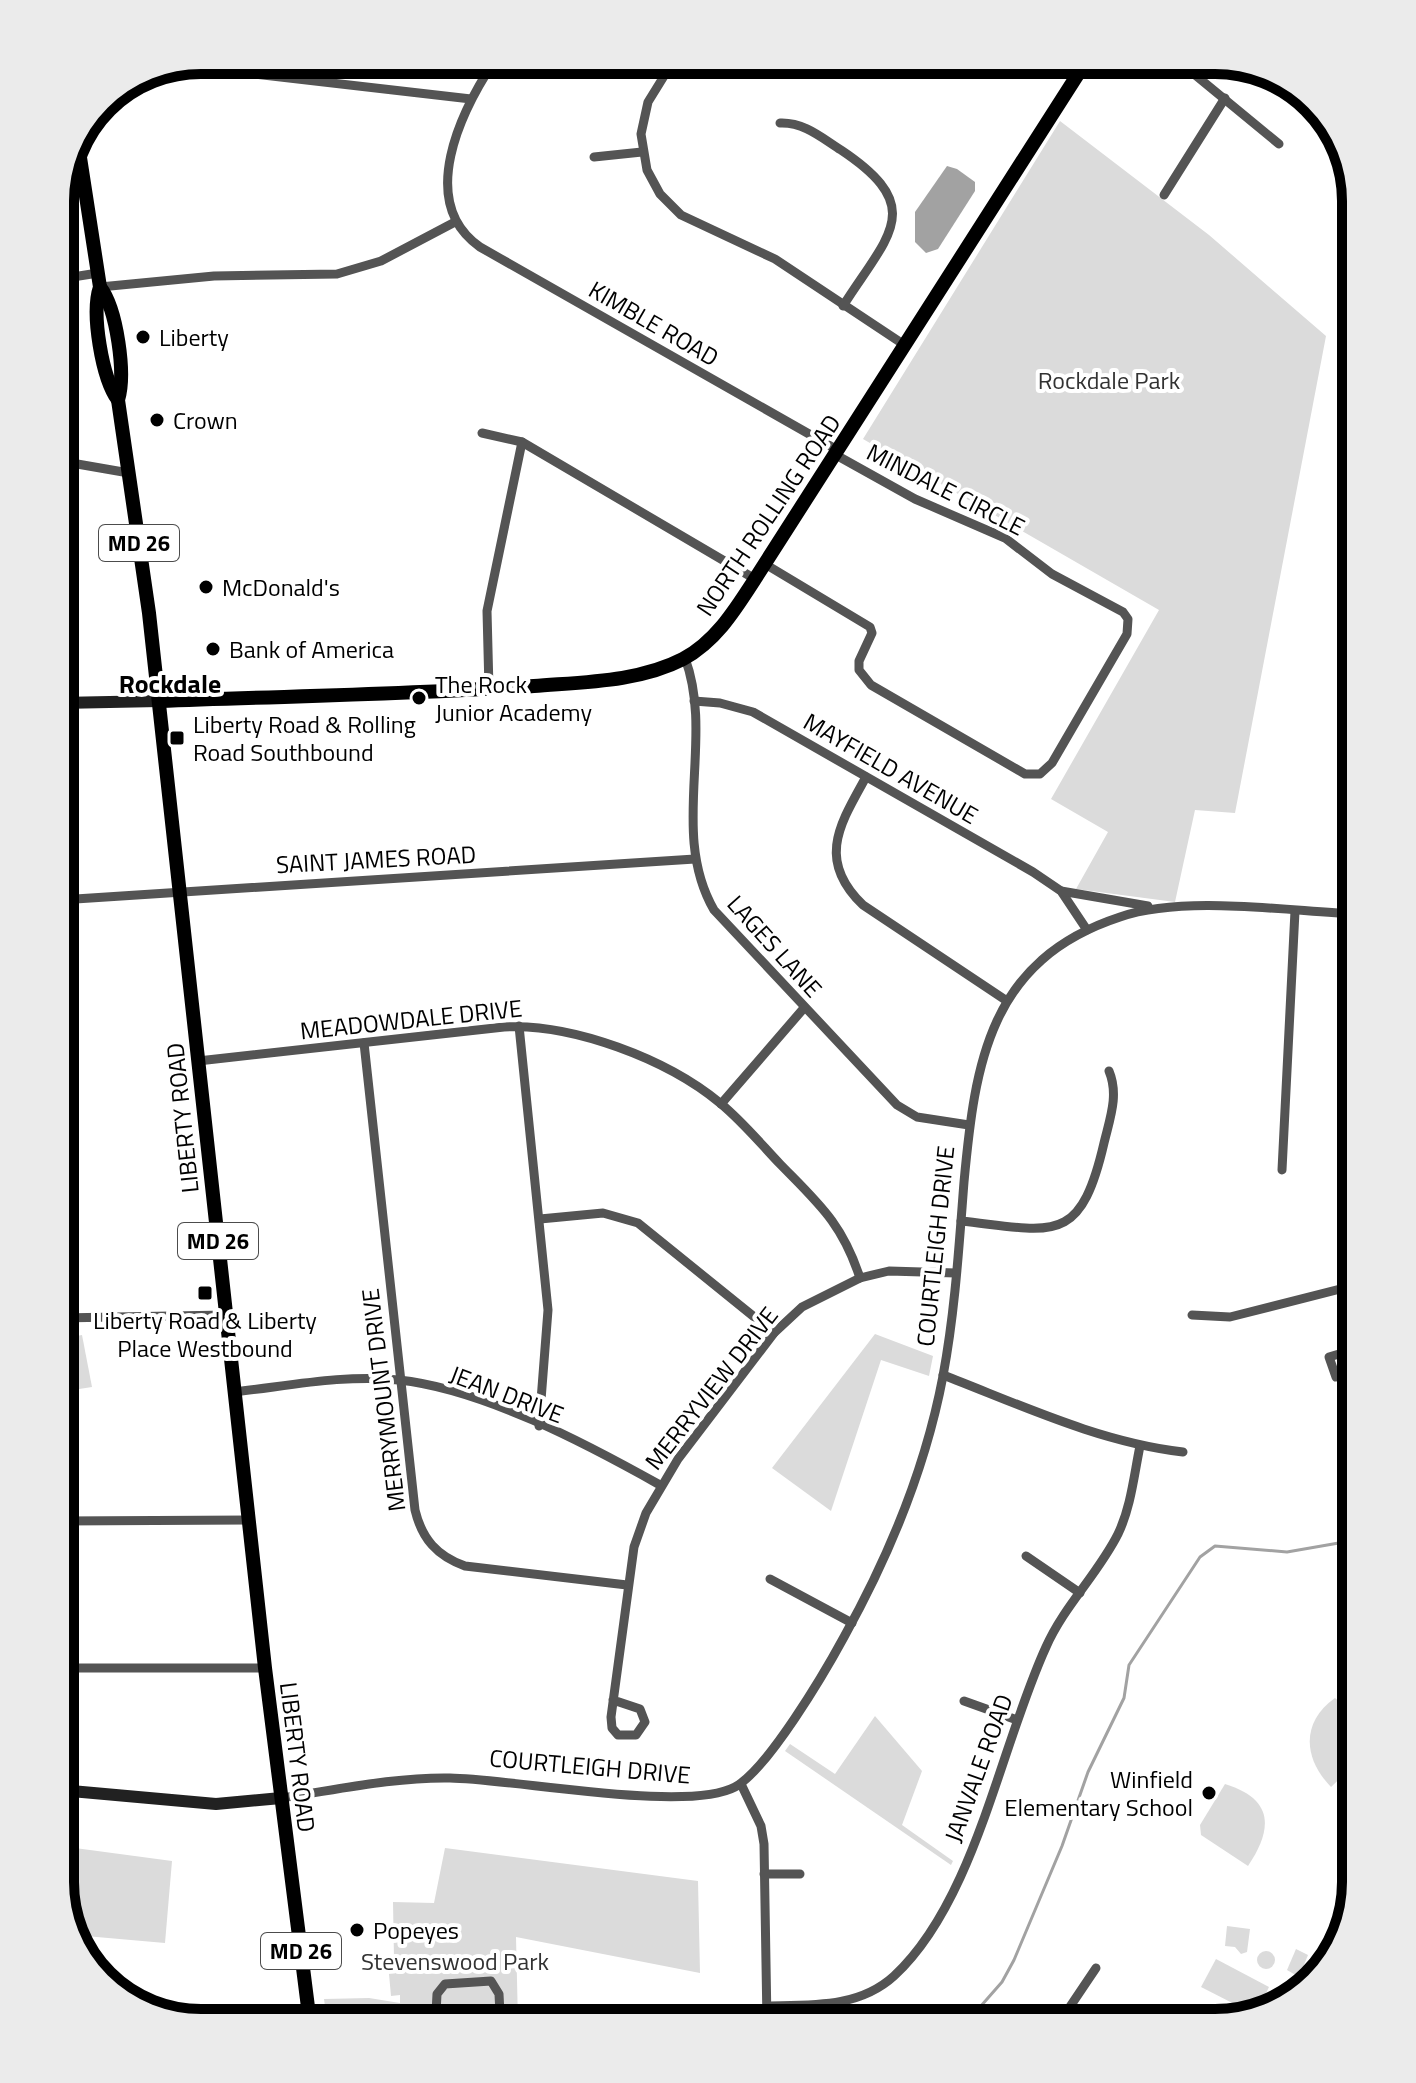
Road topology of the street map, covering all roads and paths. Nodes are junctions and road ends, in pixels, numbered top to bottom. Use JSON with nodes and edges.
{"nodes":[{"id":1,"x":253,"y":74,"type":"edge"},
{"id":2,"x":486,"y":74,"type":"edge"},
{"id":3,"x":666,"y":74,"type":"edge"},
{"id":4,"x":1078,"y":74,"type":"edge"},
{"id":5,"x":1195,"y":74,"type":"edge"},
{"id":6,"x":1225,"y":98,"type":"junction"},
{"id":7,"x":471,"y":99,"type":"junction"},
{"id":8,"x":780,"y":123,"type":"dead end"},
{"id":9,"x":1279,"y":144,"type":"dead end"},
{"id":10,"x":642,"y":152,"type":"junction"},
{"id":11,"x":594,"y":157,"type":"dead end"},
{"id":12,"x":81,"y":161,"type":"edge"},
{"id":13,"x":1164,"y":195,"type":"dead end"},
{"id":14,"x":455,"y":222,"type":"junction"},
{"id":15,"x":74,"y":279,"type":"edge"},
{"id":16,"x":99,"y":280,"type":"junction"},
{"id":17,"x":843,"y":306,"type":"junction"},
{"id":18,"x":906,"y":346,"type":"junction"},
{"id":19,"x":482,"y":433,"type":"dead end"},
{"id":20,"x":522,"y":442,"type":"junction"},
{"id":21,"x":838,"y":453,"type":"junction"},
{"id":22,"x":74,"y":463,"type":"edge"},
{"id":23,"x":129,"y":473,"type":"junction"},
{"id":24,"x":765,"y":564,"type":"junction"},
{"id":25,"x":755,"y":579,"type":"junction"},
{"id":26,"x":685,"y":658,"type":"junction"},
{"id":27,"x":489,"y":689,"type":"junction"},
{"id":28,"x":159,"y":701,"type":"junction"},
{"id":29,"x":694,"y":701,"type":"junction"},
{"id":30,"x":74,"y":703,"type":"edge"},
{"id":31,"x":866,"y":777,"type":"junction"},
{"id":32,"x":695,"y":859,"type":"junction"},
{"id":33,"x":179,"y":890,"type":"junction"},
{"id":34,"x":1061,"y":891,"type":"junction"},
{"id":35,"x":74,"y":899,"type":"edge"},
{"id":36,"x":1155,"y":908,"type":"junction"},
{"id":37,"x":1295,"y":911,"type":"junction"},
{"id":38,"x":1342,"y":913,"type":"edge"},
{"id":39,"x":1087,"y":930,"type":"junction"},
{"id":40,"x":1007,"y":1001,"type":"junction"},
{"id":41,"x":804,"y":1008,"type":"junction"},
{"id":42,"x":519,"y":1026,"type":"junction"},
{"id":43,"x":364,"y":1043,"type":"junction"},
{"id":44,"x":198,"y":1061,"type":"junction"},
{"id":45,"x":1109,"y":1071,"type":"dead end"},
{"id":46,"x":721,"y":1104,"type":"junction"},
{"id":47,"x":969,"y":1125,"type":"junction"},
{"id":48,"x":1282,"y":1170,"type":"dead end"},
{"id":49,"x":540,"y":1219,"type":"junction"},
{"id":50,"x":961,"y":1221,"type":"junction"},
{"id":51,"x":956,"y":1273,"type":"junction"},
{"id":52,"x":860,"y":1278,"type":"junction"},
{"id":53,"x":1342,"y":1289,"type":"edge"},
{"id":54,"x":226,"y":1315,"type":"junction"},
{"id":55,"x":1192,"y":1315,"type":"dead end"},
{"id":56,"x":74,"y":1318,"type":"edge"},
{"id":57,"x":774,"y":1333,"type":"junction"},
{"id":58,"x":1342,"y":1353,"type":"edge"},
{"id":59,"x":943,"y":1375,"type":"junction"},
{"id":60,"x":1342,"y":1376,"type":"edge"},
{"id":61,"x":400,"y":1380,"type":"junction"},
{"id":62,"x":234,"y":1392,"type":"junction"},
{"id":63,"x":539,"y":1426,"type":"junction"},
{"id":64,"x":1140,"y":1446,"type":"junction"},
{"id":65,"x":1183,"y":1452,"type":"dead end"},
{"id":66,"x":660,"y":1485,"type":"junction"},
{"id":67,"x":249,"y":1520,"type":"junction"},
{"id":68,"x":74,"y":1521,"type":"edge"},
{"id":69,"x":1026,"y":1556,"type":"dead end"},
{"id":70,"x":770,"y":1579,"type":"dead end"},
{"id":71,"x":627,"y":1585,"type":"junction"},
{"id":72,"x":1080,"y":1593,"type":"junction"},
{"id":73,"x":852,"y":1623,"type":"junction"},
{"id":74,"x":74,"y":1668,"type":"edge"},
{"id":75,"x":265,"y":1668,"type":"junction"},
{"id":76,"x":613,"y":1700,"type":"junction"},
{"id":77,"x":964,"y":1701,"type":"dead end"},
{"id":78,"x":1017,"y":1720,"type":"junction"},
{"id":79,"x":741,"y":1784,"type":"junction"},
{"id":80,"x":74,"y":1791,"type":"edge"},
{"id":81,"x":281,"y":1798,"type":"junction"},
{"id":82,"x":764,"y":1874,"type":"junction"},
{"id":83,"x":800,"y":1874,"type":"dead end"},
{"id":84,"x":1096,"y":1968,"type":"dead end"},
{"id":85,"x":767,"y":2006,"type":"joint"},
{"id":86,"x":308,"y":2009,"type":"edge"},
{"id":87,"x":437,"y":2009,"type":"edge"},
{"id":88,"x":500,"y":2009,"type":"edge"},
{"id":89,"x":1071,"y":2009,"type":"edge"}],
"edges":[{"from":1,"to":7,"type":"street"},
{"from":2,"to":7,"type":"street"},
{"from":3,"to":10,"type":"street"},
{"from":4,"to":18,"type":"main road","name":"NORTH ROLLING ROAD"},
{"from":5,"to":6,"type":"street"},
{"from":6,"to":9,"type":"street"},
{"from":6,"to":13,"type":"street"},
{"from":7,"to":14,"type":"street"},
{"from":8,"to":17,"type":"street"},
{"from":10,"to":11,"type":"street"},
{"from":10,"to":17,"type":"street"},
{"from":12,"to":16,"type":"main road","name":"LIBERTY ROAD","number":"MD 26"},
{"from":14,"to":16,"type":"street"},
{"from":14,"to":21,"type":"street","name":"KIMBLE ROAD"},
{"from":15,"to":16,"type":"street"},
{"from":16,"to":23,"type":"main road","name":"LIBERTY ROAD","number":"MD 26"},
{"from":17,"to":18,"type":"street"},
{"from":18,"to":21,"type":"main road","name":"NORTH ROLLING ROAD"},
{"from":19,"to":20,"type":"street"},
{"from":20,"to":25,"type":"street"},
{"from":20,"to":27,"type":"street"},
{"from":21,"to":24,"type":"main road","name":"NORTH ROLLING ROAD"},
{"from":21,"to":24,"type":"street","name":"MINDALE CIRCLE"},
{"from":22,"to":23,"type":"street"},
{"from":23,"to":28,"type":"main road","name":"LIBERTY ROAD","number":"MD 26"},
{"from":24,"to":25,"type":"main road","name":"NORTH ROLLING ROAD"},
{"from":25,"to":26,"type":"main road","name":"NORTH ROLLING ROAD"},
{"from":26,"to":27,"type":"main road","name":"NORTH ROLLING ROAD"},
{"from":26,"to":29,"type":"street","name":"LAGES LANE"},
{"from":27,"to":28,"type":"main road","name":"NORTH ROLLING ROAD"},
{"from":28,"to":30,"type":"street","name":"NORTH ROLLING ROAD"},
{"from":28,"to":33,"type":"main road","name":"LIBERTY ROAD","number":"MD 26"},
{"from":29,"to":31,"type":"street","name":"MAYFIELD AVENUE"},
{"from":29,"to":32,"type":"street","name":"LAGES LANE"},
{"from":31,"to":34,"type":"street","name":"MAYFIELD AVENUE"},
{"from":31,"to":40,"type":"street"},
{"from":32,"to":33,"type":"street","name":"SAINT JAMES ROAD"},
{"from":32,"to":41,"type":"street","name":"LAGES LANE"},
{"from":33,"to":35,"type":"street","name":"SAINT JAMES ROAD"},
{"from":33,"to":44,"type":"main road","name":"LIBERTY ROAD","number":"MD 26"},
{"from":34,"to":36,"type":"street","name":"MAYFIELD AVENUE"},
{"from":34,"to":39,"type":"street","name":"MAYFIELD AVENUE"},
{"from":36,"to":37,"type":"street","name":"MAYFIELD AVENUE"},
{"from":36,"to":39,"type":"street","name":"MAYFIELD AVENUE"},
{"from":37,"to":38,"type":"street","name":"MAYFIELD AVENUE"},
{"from":37,"to":48,"type":"street"},
{"from":39,"to":40,"type":"street","name":"COURTLEIGH DRIVE"},
{"from":40,"to":47,"type":"street","name":"COURTLEIGH DRIVE"},
{"from":41,"to":46,"type":"street"},
{"from":41,"to":47,"type":"street","name":"LAGES LANE"},
{"from":42,"to":43,"type":"street","name":"MEADOWDALE DRIVE"},
{"from":42,"to":46,"type":"street","name":"MEADOWDALE DRIVE"},
{"from":42,"to":49,"type":"street"},
{"from":43,"to":44,"type":"street","name":"MEADOWDALE DRIVE"},
{"from":43,"to":61,"type":"street","name":"MERRYMOUNT DRIVE"},
{"from":44,"to":54,"type":"main road","name":"LIBERTY ROAD","number":"MD 26"},
{"from":45,"to":50,"type":"street"},
{"from":46,"to":52,"type":"street","name":"MEADOWDALE DRIVE"},
{"from":47,"to":50,"type":"street","name":"COURTLEIGH DRIVE"},
{"from":49,"to":57,"type":"street"},
{"from":49,"to":63,"type":"street"},
{"from":50,"to":51,"type":"street","name":"COURTLEIGH DRIVE"},
{"from":51,"to":52,"type":"street","name":"MERRYVIEW DRIVE"},
{"from":51,"to":59,"type":"street","name":"COURTLEIGH DRIVE"},
{"from":52,"to":57,"type":"street","name":"MERRYVIEW DRIVE"},
{"from":53,"to":55,"type":"street"},
{"from":54,"to":56,"type":"street"},
{"from":54,"to":62,"type":"main road","name":"LIBERTY ROAD","number":"MD 26"},
{"from":57,"to":66,"type":"street","name":"MERRYVIEW DRIVE"},
{"from":58,"to":60,"type":"street"},
{"from":59,"to":64,"type":"street"},
{"from":59,"to":73,"type":"street","name":"COURTLEIGH DRIVE"},
{"from":61,"to":62,"type":"street","name":"JEAN DRIVE"},
{"from":61,"to":63,"type":"street","name":"JEAN DRIVE"},
{"from":61,"to":71,"type":"street","name":"MERRYMOUNT DRIVE"},
{"from":62,"to":67,"type":"main road","name":"LIBERTY ROAD","number":"MD 26"},
{"from":63,"to":66,"type":"street","name":"JEAN DRIVE"},
{"from":64,"to":65,"type":"street"},
{"from":64,"to":72,"type":"street","name":"JANVALE ROAD"},
{"from":66,"to":71,"type":"street","name":"MERRYVIEW DRIVE"},
{"from":67,"to":68,"type":"street"},
{"from":67,"to":75,"type":"main road","name":"LIBERTY ROAD","number":"MD 26"},
{"from":69,"to":72,"type":"street"},
{"from":70,"to":73,"type":"street"},
{"from":71,"to":76,"type":"street","name":"MERRYVIEW DRIVE"},
{"from":72,"to":78,"type":"street","name":"JANVALE ROAD"},
{"from":73,"to":79,"type":"street","name":"COURTLEIGH DRIVE"},
{"from":74,"to":75,"type":"street"},
{"from":75,"to":81,"type":"main road","name":"LIBERTY ROAD","number":"MD 26"},
{"from":76,"to":76,"type":"street","name":"MERRYVIEW DRIVE"},
{"from":77,"to":78,"type":"street"},
{"from":78,"to":85,"type":"street","name":"JANVALE ROAD"},
{"from":79,"to":81,"type":"street","name":"COURTLEIGH DRIVE"},
{"from":79,"to":82,"type":"street"},
{"from":80,"to":81,"type":"street","name":"COURTLEIGH DRIVE"},
{"from":81,"to":86,"type":"main road","name":"LIBERTY ROAD","number":"MD 26"},
{"from":82,"to":83,"type":"street"},
{"from":82,"to":85,"type":"street"},
{"from":84,"to":89,"type":"street"},
{"from":87,"to":88,"type":"street"}]}
